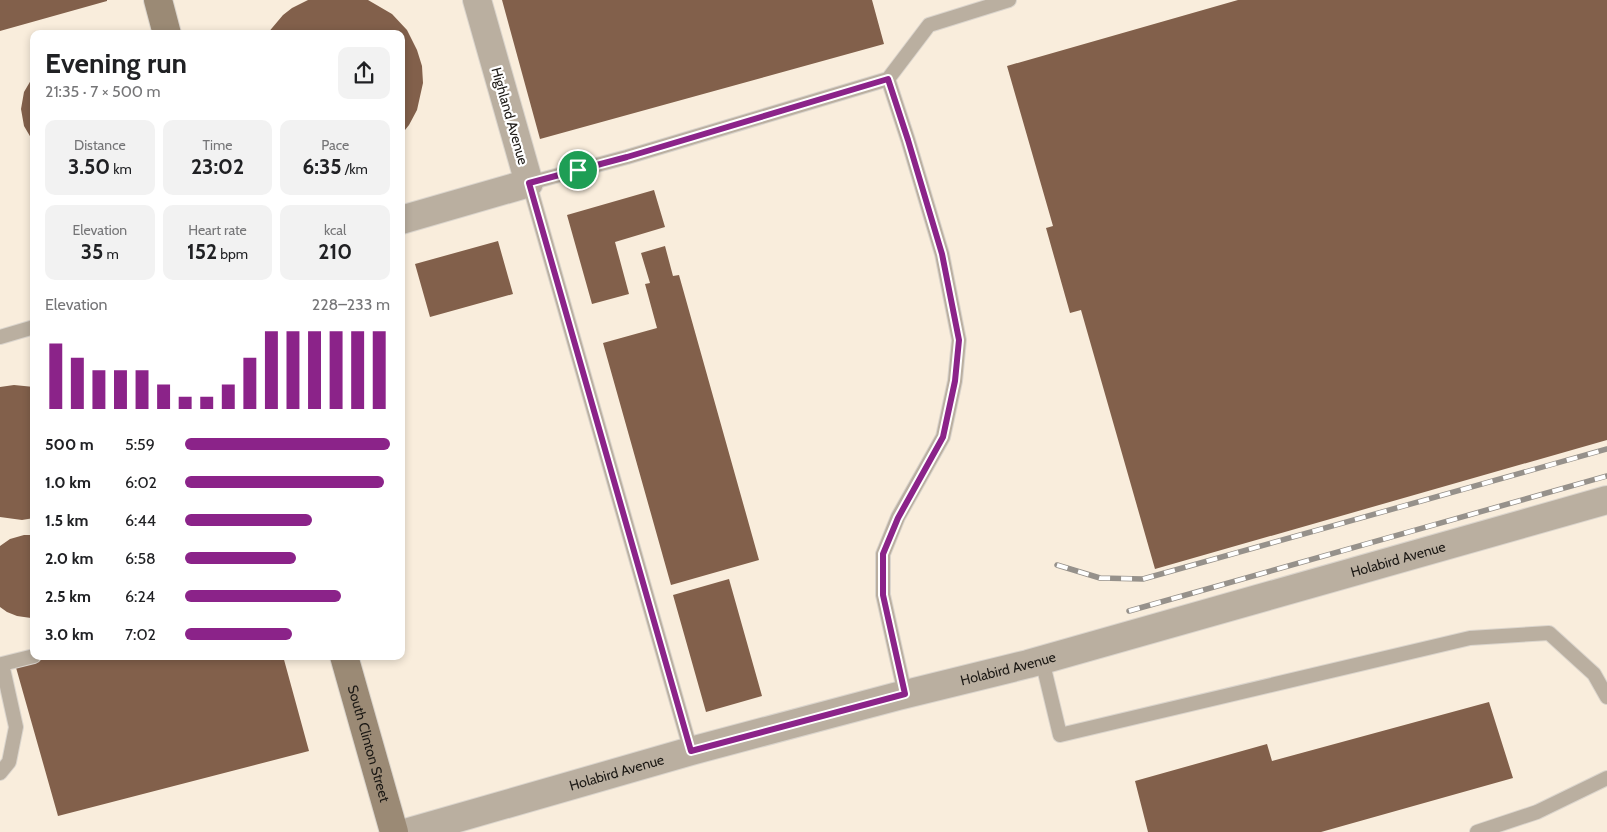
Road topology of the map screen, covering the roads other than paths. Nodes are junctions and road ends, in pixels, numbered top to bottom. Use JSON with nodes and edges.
{"nodes":[{"id":1,"x":158,"y":0,"type":"edge"},
{"id":2,"x":477,"y":0,"type":"edge"},
{"id":3,"x":1010,"y":0,"type":"edge"},
{"id":4,"x":166,"y":30,"type":"edge"},
{"id":5,"x":888,"y":79,"type":"junction"},
{"id":6,"x":529,"y":183,"type":"junction"},
{"id":7,"x":405,"y":219,"type":"edge"},
{"id":8,"x":30,"y":328,"type":"edge"},
{"id":9,"x":0,"y":337,"type":"edge"},
{"id":10,"x":1607,"y":500,"type":"edge"},
{"id":11,"x":30,"y":657,"type":"edge"},
{"id":12,"x":345,"y":660,"type":"edge"},
{"id":13,"x":1042,"y":660,"type":"junction"},
{"id":14,"x":905,"y":694,"type":"junction"},
{"id":15,"x":1607,"y":697,"type":"edge"},
{"id":16,"x":691,"y":751,"type":"junction"},
{"id":17,"x":0,"y":772,"type":"edge"},
{"id":18,"x":1607,"y":778,"type":"edge"},
{"id":19,"x":394,"y":832,"type":"edge"},
{"id":20,"x":409,"y":832,"type":"edge"},
{"id":21,"x":1477,"y":832,"type":"edge"}],
"edges":[{"from":1,"to":4,"type":"main road"},
{"from":2,"to":6,"type":"street","name":"Highland Avenue"},
{"from":3,"to":5,"type":"lane"},
{"from":5,"to":6,"type":"lane"},
{"from":5,"to":14,"type":"lane"},
{"from":6,"to":7,"type":"street"},
{"from":6,"to":16,"type":"lane","name":"Highland Avenue"},
{"from":8,"to":9,"type":"lane"},
{"from":10,"to":13,"type":"street","name":"Holabird Avenue"},
{"from":11,"to":17,"type":"lane"},
{"from":12,"to":19,"type":"main road","name":"South Clinton Street"},
{"from":13,"to":14,"type":"street","name":"Holabird Avenue"},
{"from":13,"to":15,"type":"lane"},
{"from":14,"to":16,"type":"street","name":"Holabird Avenue"},
{"from":16,"to":20,"type":"street","name":"Holabird Avenue"},
{"from":18,"to":21,"type":"lane"}]}
